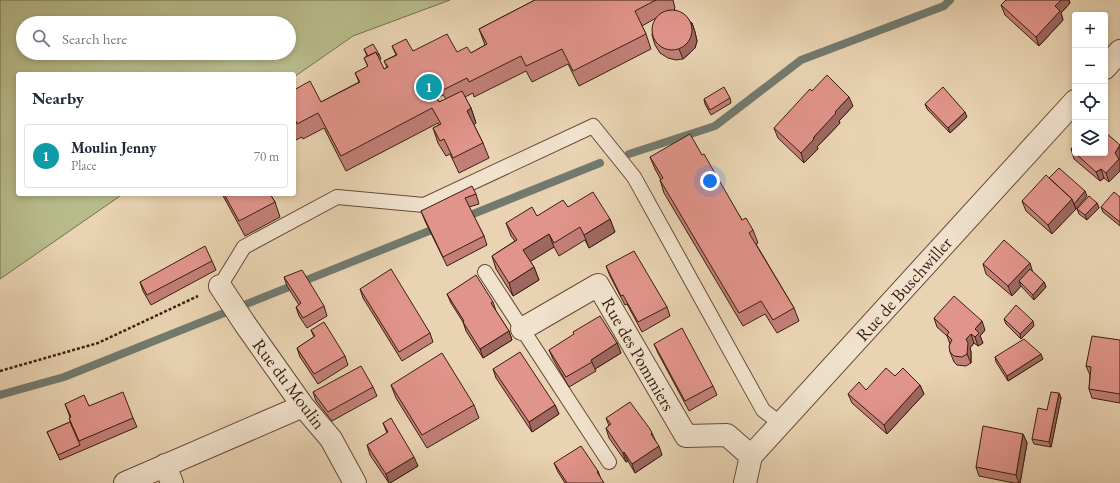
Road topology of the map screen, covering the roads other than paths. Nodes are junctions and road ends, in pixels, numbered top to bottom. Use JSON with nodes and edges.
{"nodes":[{"id":1,"x":1120,"y":51,"type":"edge"},
{"id":2,"x":1108,"y":65,"type":"edge"},
{"id":3,"x":1072,"y":104,"type":"edge"},
{"id":4,"x":485,"y":272,"type":"dead end"},
{"id":5,"x":222,"y":289,"type":"joint"},
{"id":6,"x":522,"y":329,"type":"junction"},
{"id":7,"x":303,"y":406,"type":"junction"},
{"id":8,"x":781,"y":424,"type":"junction"},
{"id":9,"x":751,"y":456,"type":"junction"},
{"id":10,"x":608,"y":462,"type":"dead end"},
{"id":11,"x":168,"y":474,"type":"edge"},
{"id":12,"x":125,"y":483,"type":"edge"},
{"id":13,"x":355,"y":483,"type":"edge"},
{"id":14,"x":745,"y":483,"type":"edge"}],
"edges":[{"from":1,"to":2,"type":"street"},
{"from":3,"to":8,"type":"street","name":"Rue de Buschwiller"},
{"from":4,"to":6,"type":"lane"},
{"from":5,"to":7,"type":"street","name":"Rue du Moulin"},
{"from":5,"to":8,"type":"lane"},
{"from":6,"to":9,"type":"street","name":"Rue des Pommiers"},
{"from":6,"to":10,"type":"lane"},
{"from":7,"to":11,"type":"street"},
{"from":7,"to":13,"type":"street","name":"Rue du Moulin"},
{"from":8,"to":9,"type":"street","name":"Rue de Buschwiller"},
{"from":9,"to":14,"type":"street"},
{"from":11,"to":12,"type":"street"}]}
